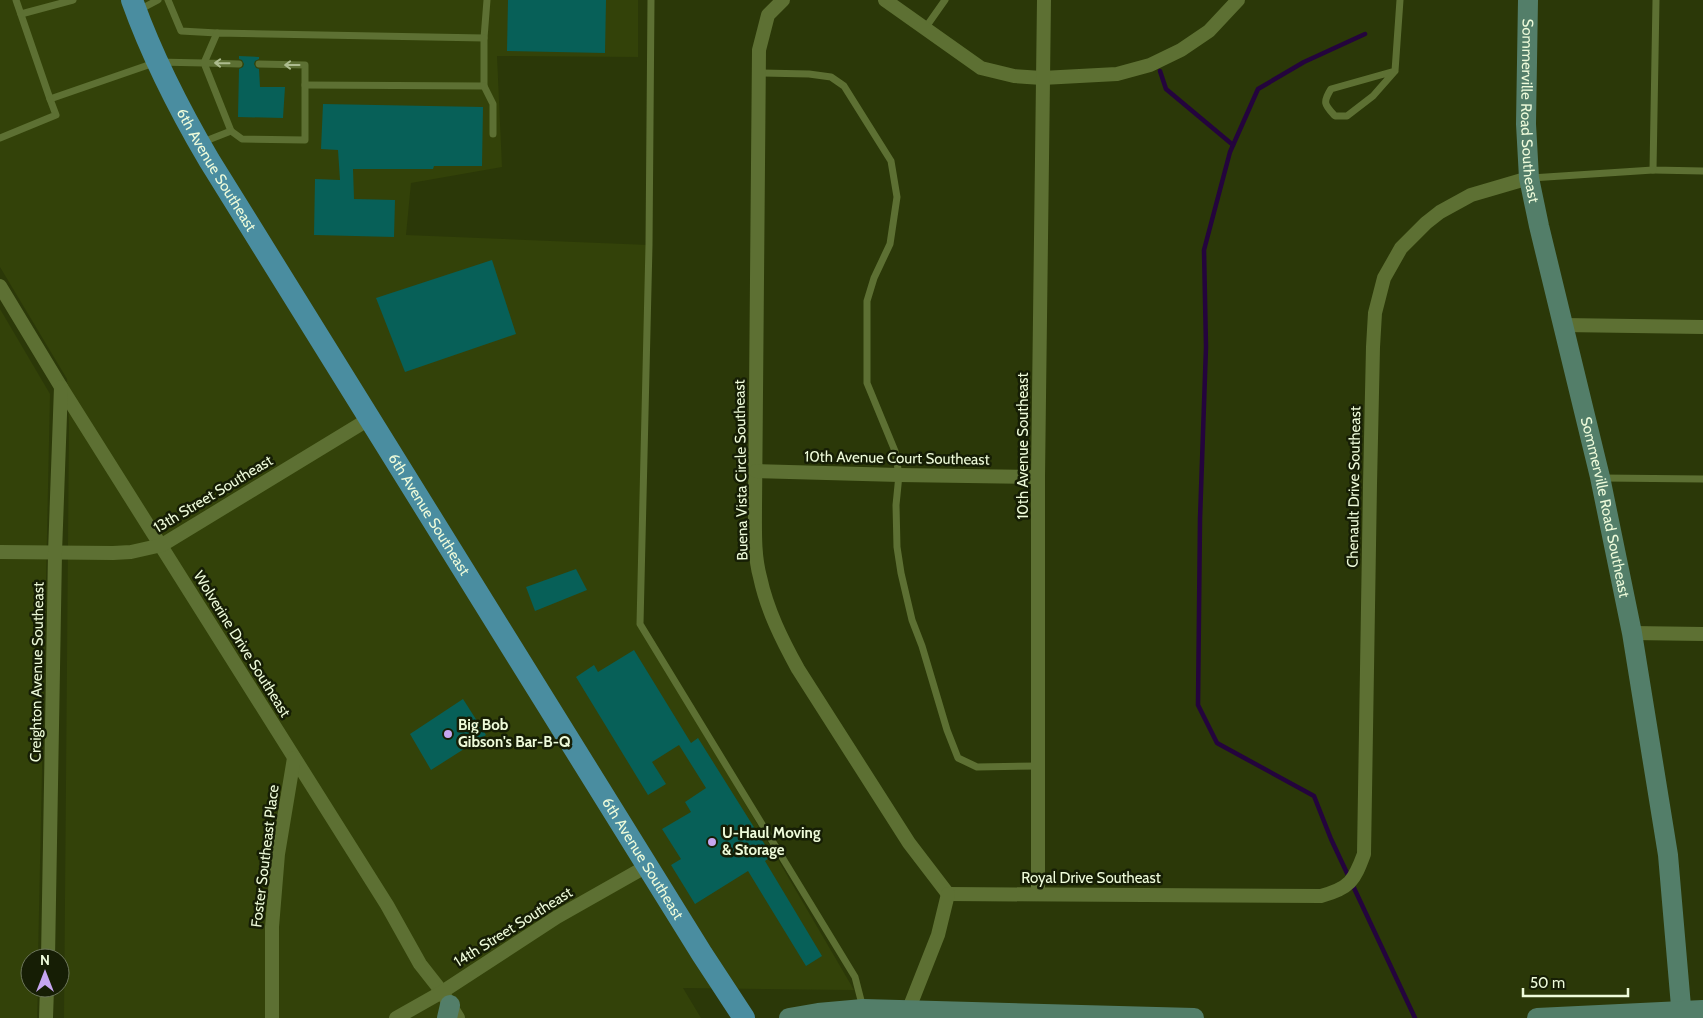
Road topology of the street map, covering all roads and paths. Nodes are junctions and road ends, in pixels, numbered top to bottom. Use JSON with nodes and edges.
{"nodes":[{"id":1,"x":16,"y":0,"type":"edge"},
{"id":2,"x":73,"y":0,"type":"edge"},
{"id":3,"x":158,"y":0,"type":"edge"},
{"id":4,"x":168,"y":0,"type":"edge"},
{"id":5,"x":487,"y":0,"type":"edge"},
{"id":6,"x":651,"y":0,"type":"edge"},
{"id":7,"x":783,"y":0,"type":"edge"},
{"id":8,"x":885,"y":0,"type":"edge"},
{"id":9,"x":944,"y":0,"type":"edge"},
{"id":10,"x":1044,"y":0,"type":"edge"},
{"id":11,"x":1238,"y":0,"type":"edge"},
{"id":12,"x":1400,"y":0,"type":"edge"},
{"id":13,"x":1528,"y":0,"type":"edge"},
{"id":14,"x":1656,"y":0,"type":"edge"},
{"id":15,"x":134,"y":6,"type":"edge"},
{"id":16,"x":21,"y":14,"type":"junction"},
{"id":17,"x":926,"y":28,"type":"junction"},
{"id":18,"x":217,"y":33,"type":"junction"},
{"id":19,"x":484,"y":38,"type":"junction"},
{"id":20,"x":157,"y":62,"type":"junction"},
{"id":21,"x":204,"y":63,"type":"junction"},
{"id":22,"x":239,"y":64,"type":"dead end"},
{"id":23,"x":259,"y":64,"type":"dead end"},
{"id":24,"x":1395,"y":71,"type":"junction"},
{"id":25,"x":760,"y":73,"type":"junction"},
{"id":26,"x":1042,"y":78,"type":"junction"},
{"id":27,"x":305,"y":85,"type":"junction"},
{"id":28,"x":484,"y":86,"type":"junction"},
{"id":29,"x":50,"y":99,"type":"junction"},
{"id":30,"x":231,"y":131,"type":"junction"},
{"id":31,"x":493,"y":134,"type":"dead end"},
{"id":32,"x":0,"y":138,"type":"edge"},
{"id":33,"x":199,"y":143,"type":"junction"},
{"id":34,"x":1653,"y":170,"type":"junction"},
{"id":35,"x":1703,"y":171,"type":"edge"},
{"id":36,"x":1529,"y":178,"type":"junction"},
{"id":37,"x":0,"y":286,"type":"edge"},
{"id":38,"x":1563,"y":325,"type":"junction"},
{"id":39,"x":1703,"y":327,"type":"edge"},
{"id":40,"x":61,"y":387,"type":"junction"},
{"id":41,"x":369,"y":419,"type":"junction"},
{"id":42,"x":756,"y":470,"type":"junction"},
{"id":43,"x":899,"y":475,"type":"junction"},
{"id":44,"x":1038,"y":476,"type":"junction"},
{"id":45,"x":1600,"y":478,"type":"junction"},
{"id":46,"x":1703,"y":479,"type":"edge"},
{"id":47,"x":162,"y":545,"type":"junction"},
{"id":48,"x":0,"y":552,"type":"edge"},
{"id":49,"x":56,"y":553,"type":"junction"},
{"id":50,"x":1632,"y":633,"type":"junction"},
{"id":51,"x":1703,"y":634,"type":"edge"},
{"id":52,"x":294,"y":758,"type":"junction"},
{"id":53,"x":1038,"y":766,"type":"junction"},
{"id":54,"x":647,"y":866,"type":"junction"},
{"id":55,"x":1353,"y":880,"type":"joint"},
{"id":56,"x":1038,"y":893,"type":"junction"},
{"id":57,"x":948,"y":894,"type":"junction"},
{"id":58,"x":48,"y":948,"type":"edge"},
{"id":59,"x":47,"y":998,"type":"edge"},
{"id":60,"x":449,"y":1008,"type":"edge"},
{"id":61,"x":1703,"y":1010,"type":"edge"},
{"id":62,"x":908,"y":1011,"type":"junction"},
{"id":63,"x":863,"y":1014,"type":"edge"},
{"id":64,"x":1682,"y":1014,"type":"edge"},
{"id":65,"x":940,"y":1015,"type":"edge"},
{"id":66,"x":46,"y":1018,"type":"edge"},
{"id":67,"x":272,"y":1018,"type":"edge"},
{"id":68,"x":396,"y":1018,"type":"edge"},
{"id":69,"x":744,"y":1018,"type":"edge"},
{"id":70,"x":789,"y":1018,"type":"edge"},
{"id":71,"x":1194,"y":1018,"type":"edge"},
{"id":72,"x":1537,"y":1018,"type":"edge"}],
"edges":[{"from":1,"to":16,"type":"lane"},
{"from":2,"to":16,"type":"lane"},
{"from":3,"to":15,"type":"lane"},
{"from":4,"to":18,"type":"lane"},
{"from":5,"to":19,"type":"lane"},
{"from":6,"to":63,"type":"lane"},
{"from":7,"to":25,"type":"street","name":"Buena Vista Circle Southeast"},
{"from":8,"to":17,"type":"street"},
{"from":9,"to":17,"type":"lane"},
{"from":10,"to":26,"type":"street","name":"10th Avenue Southeast"},
{"from":11,"to":26,"type":"street"},
{"from":12,"to":24,"type":"lane"},
{"from":13,"to":36,"type":"street","name":"Sommerville Road Southeast"},
{"from":14,"to":34,"type":"lane"},
{"from":15,"to":20,"type":"main road","name":"6th Avenue Southeast"},
{"from":16,"to":29,"type":"lane"},
{"from":17,"to":26,"type":"street"},
{"from":18,"to":19,"type":"lane"},
{"from":18,"to":21,"type":"lane"},
{"from":19,"to":28,"type":"lane"},
{"from":20,"to":21,"type":"lane"},
{"from":20,"to":29,"type":"lane"},
{"from":20,"to":33,"type":"main road","name":"6th Avenue Southeast"},
{"from":22,"to":21,"type":"lane","one_way":true},
{"from":21,"to":30,"type":"lane"},
{"from":27,"to":23,"type":"lane","one_way":true},
{"from":24,"to":24,"type":"lane"},
{"from":25,"to":42,"type":"street","name":"Buena Vista Circle Southeast"},
{"from":25,"to":43,"type":"lane"},
{"from":26,"to":44,"type":"street","name":"10th Avenue Southeast"},
{"from":27,"to":28,"type":"lane"},
{"from":27,"to":30,"type":"lane"},
{"from":28,"to":31,"type":"lane"},
{"from":29,"to":32,"type":"lane"},
{"from":30,"to":33,"type":"lane"},
{"from":33,"to":41,"type":"main road","name":"6th Avenue Southeast"},
{"from":34,"to":35,"type":"lane"},
{"from":34,"to":36,"type":"lane"},
{"from":36,"to":38,"type":"street","name":"Sommerville Road Southeast"},
{"from":36,"to":55,"type":"street","name":"Chenault Drive Southeast"},
{"from":37,"to":40,"type":"street","name":"Wolverine Drive Southeast"},
{"from":38,"to":39,"type":"street"},
{"from":38,"to":45,"type":"street","name":"Sommerville Road Southeast"},
{"from":40,"to":47,"type":"street","name":"Wolverine Drive Southeast"},
{"from":40,"to":49,"type":"street","name":"Creighton Avenue Southeast"},
{"from":41,"to":47,"type":"street","name":"13th Street Southeast"},
{"from":41,"to":54,"type":"main road","name":"6th Avenue Southeast"},
{"from":42,"to":43,"type":"street","name":"10th Avenue Court Southeast"},
{"from":42,"to":57,"type":"street","name":"Buena Vista Circle Southeast"},
{"from":43,"to":44,"type":"street","name":"10th Avenue Court Southeast"},
{"from":43,"to":53,"type":"lane"},
{"from":44,"to":53,"type":"street","name":"10th Avenue Southeast"},
{"from":45,"to":46,"type":"lane"},
{"from":45,"to":50,"type":"street","name":"Sommerville Road Southeast"},
{"from":47,"to":49,"type":"street","name":"13th Street Southeast"},
{"from":47,"to":52,"type":"street","name":"Wolverine Drive Southeast"},
{"from":48,"to":49,"type":"street","name":"13th Street Southeast"},
{"from":49,"to":58,"type":"street","name":"Creighton Avenue Southeast"},
{"from":50,"to":51,"type":"street"},
{"from":50,"to":64,"type":"street","name":"Sommerville Road Southeast"},
{"from":52,"to":60,"type":"street","name":"Wolverine Drive Southeast"},
{"from":52,"to":67,"type":"street","name":"Foster Southeast Place"},
{"from":53,"to":56,"type":"street","name":"10th Avenue Southeast"},
{"from":54,"to":60,"type":"street","name":"14th Street Southeast"},
{"from":54,"to":69,"type":"main road","name":"6th Avenue Southeast"},
{"from":55,"to":56,"type":"street","name":"Royal Drive Southeast"},
{"from":56,"to":57,"type":"street","name":"Royal Drive Southeast"},
{"from":57,"to":62,"type":"street"},
{"from":59,"to":66,"type":"street"},
{"from":60,"to":68,"type":"street","name":"14th Street Southeast"},
{"from":61,"to":64,"type":"street"},
{"from":62,"to":63,"type":"street"},
{"from":62,"to":65,"type":"street"},
{"from":63,"to":70,"type":"street"},
{"from":64,"to":72,"type":"street"},
{"from":65,"to":71,"type":"street"}]}
